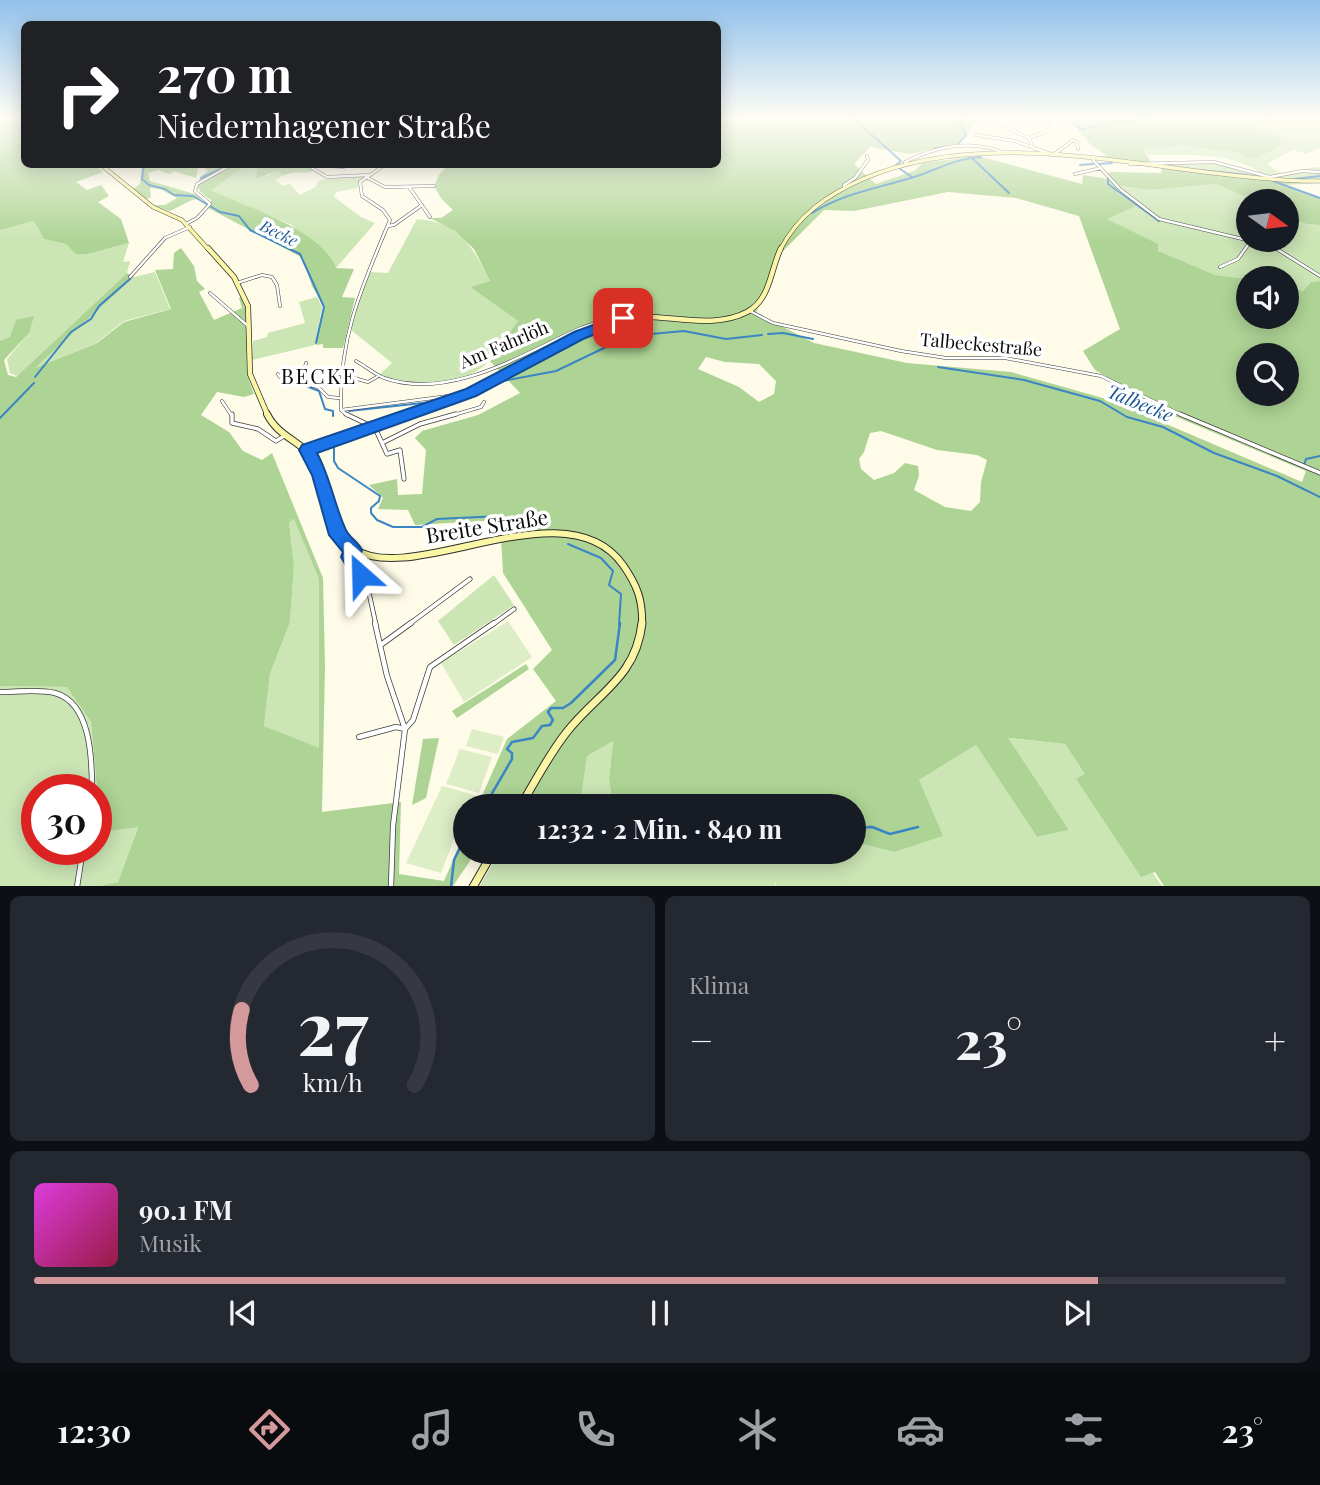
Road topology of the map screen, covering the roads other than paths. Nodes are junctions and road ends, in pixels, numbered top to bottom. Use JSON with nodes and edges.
{"nodes":[{"id":1,"x":868,"y":158,"type":"edge"},
{"id":2,"x":913,"y":158,"type":"edge"},
{"id":3,"x":946,"y":158,"type":"edge"},
{"id":4,"x":1080,"y":158,"type":"edge"},
{"id":5,"x":1093,"y":160,"type":"junction"},
{"id":6,"x":1130,"y":164,"type":"junction"},
{"id":7,"x":907,"y":165,"type":"junction"},
{"id":8,"x":1307,"y":167,"type":"dead end"},
{"id":9,"x":104,"y":168,"type":"edge"},
{"id":10,"x":225,"y":168,"type":"edge"},
{"id":11,"x":312,"y":168,"type":"edge"},
{"id":12,"x":381,"y":168,"type":"edge"},
{"id":13,"x":1101,"y":168,"type":"junction"},
{"id":14,"x":1302,"y":171,"type":"junction"},
{"id":15,"x":1320,"y":172,"type":"edge"},
{"id":16,"x":1075,"y":174,"type":"dead end"},
{"id":17,"x":368,"y":176,"type":"junction"},
{"id":18,"x":1320,"y":181,"type":"edge"},
{"id":19,"x":434,"y":186,"type":"dead end"},
{"id":20,"x":409,"y":187,"type":"junction"},
{"id":21,"x":845,"y":188,"type":"junction"},
{"id":22,"x":422,"y":205,"type":"junction"},
{"id":23,"x":430,"y":217,"type":"dead end"},
{"id":24,"x":188,"y":226,"type":"junction"},
{"id":25,"x":388,"y":226,"type":"junction"},
{"id":26,"x":1236,"y":238,"type":"edge"},
{"id":27,"x":1243,"y":252,"type":"edge"},
{"id":28,"x":1284,"y":252,"type":"edge"},
{"id":29,"x":1220,"y":267,"type":"dead end"},
{"id":30,"x":1320,"y":276,"type":"edge"},
{"id":31,"x":130,"y":277,"type":"dead end"},
{"id":32,"x":237,"y":282,"type":"junction"},
{"id":33,"x":210,"y":293,"type":"dead end"},
{"id":34,"x":280,"y":306,"type":"dead end"},
{"id":35,"x":750,"y":311,"type":"junction"},
{"id":36,"x":250,"y":326,"type":"junction"},
{"id":37,"x":598,"y":327,"type":"junction"},
{"id":38,"x":356,"y":361,"type":"dead end"},
{"id":39,"x":306,"y":363,"type":"dead end"},
{"id":40,"x":278,"y":374,"type":"dead end"},
{"id":41,"x":340,"y":374,"type":"junction"},
{"id":42,"x":378,"y":377,"type":"junction"},
{"id":43,"x":301,"y":382,"type":"junction"},
{"id":44,"x":471,"y":393,"type":"junction"},
{"id":45,"x":339,"y":398,"type":"junction"},
{"id":46,"x":222,"y":401,"type":"dead end"},
{"id":47,"x":484,"y":402,"type":"dead end"},
{"id":48,"x":341,"y":410,"type":"junction"},
{"id":49,"x":375,"y":428,"type":"junction"},
{"id":50,"x":284,"y":436,"type":"junction"},
{"id":51,"x":382,"y":443,"type":"junction"},
{"id":52,"x":307,"y":450,"type":"junction"},
{"id":53,"x":1320,"y":473,"type":"edge"},
{"id":54,"x":404,"y":479,"type":"dead end"},
{"id":55,"x":353,"y":550,"type":"junction"},
{"id":56,"x":470,"y":579,"type":"dead end"},
{"id":57,"x":514,"y":609,"type":"dead end"},
{"id":58,"x":382,"y":644,"type":"junction"},
{"id":59,"x":0,"y":692,"type":"edge"},
{"id":60,"x":405,"y":729,"type":"junction"},
{"id":61,"x":359,"y":737,"type":"dead end"},
{"id":62,"x":93,"y":774,"type":"edge"},
{"id":63,"x":528,"y":794,"type":"edge"},
{"id":64,"x":486,"y":864,"type":"edge"},
{"id":65,"x":80,"y":865,"type":"edge"},
{"id":66,"x":76,"y":886,"type":"edge"},
{"id":67,"x":391,"y":886,"type":"edge"},
{"id":68,"x":474,"y":886,"type":"edge"}],
"edges":[{"from":1,"to":21,"type":"street"},
{"from":2,"to":7,"type":"street"},
{"from":3,"to":7,"type":"main road"},
{"from":4,"to":5,"type":"main road"},
{"from":5,"to":6,"type":"main road"},
{"from":5,"to":13,"type":"street"},
{"from":6,"to":14,"type":"street"},
{"from":6,"to":18,"type":"main road"},
{"from":7,"to":21,"type":"main road"},
{"from":8,"to":14,"type":"street"},
{"from":9,"to":24,"type":"main road"},
{"from":10,"to":24,"type":"street"},
{"from":11,"to":17,"type":"street"},
{"from":12,"to":17,"type":"street"},
{"from":13,"to":16,"type":"street"},
{"from":13,"to":26,"type":"street"},
{"from":14,"to":15,"type":"street"},
{"from":17,"to":20,"type":"street"},
{"from":17,"to":25,"type":"street"},
{"from":19,"to":20,"type":"street"},
{"from":20,"to":22,"type":"street"},
{"from":21,"to":35,"type":"main road"},
{"from":22,"to":23,"type":"street"},
{"from":22,"to":25,"type":"street"},
{"from":24,"to":31,"type":"street"},
{"from":24,"to":32,"type":"main road"},
{"from":25,"to":41,"type":"street"},
{"from":27,"to":29,"type":"street"},
{"from":28,"to":30,"type":"street"},
{"from":32,"to":34,"type":"street"},
{"from":32,"to":36,"type":"main road"},
{"from":33,"to":36,"type":"street"},
{"from":35,"to":37,"type":"main road"},
{"from":35,"to":53,"type":"street","name":"Talbeckestraße"},
{"from":36,"to":50,"type":"main road"},
{"from":37,"to":42,"type":"street","name":"Am Fahrlöh"},
{"from":37,"to":44,"type":"main road"},
{"from":38,"to":42,"type":"street","name":"Am Fahrlöh"},
{"from":39,"to":43,"type":"street"},
{"from":40,"to":43,"type":"street"},
{"from":41,"to":42,"type":"street","name":"Am Fahrlöh"},
{"from":41,"to":45,"type":"street"},
{"from":43,"to":45,"type":"street"},
{"from":44,"to":48,"type":"street"},
{"from":44,"to":49,"type":"main road"},
{"from":45,"to":48,"type":"street"},
{"from":46,"to":50,"type":"street"},
{"from":47,"to":51,"type":"street"},
{"from":48,"to":49,"type":"street"},
{"from":49,"to":51,"type":"street"},
{"from":49,"to":52,"type":"main road"},
{"from":50,"to":52,"type":"main road"},
{"from":51,"to":54,"type":"street"},
{"from":52,"to":55,"type":"main road"},
{"from":55,"to":58,"type":"street"},
{"from":55,"to":63,"type":"main road","name":"Breite Straße"},
{"from":56,"to":58,"type":"street"},
{"from":57,"to":60,"type":"street"},
{"from":58,"to":60,"type":"street"},
{"from":59,"to":62,"type":"street"},
{"from":60,"to":61,"type":"street"},
{"from":60,"to":67,"type":"street"},
{"from":64,"to":68,"type":"main road"},
{"from":65,"to":66,"type":"street"}]}
